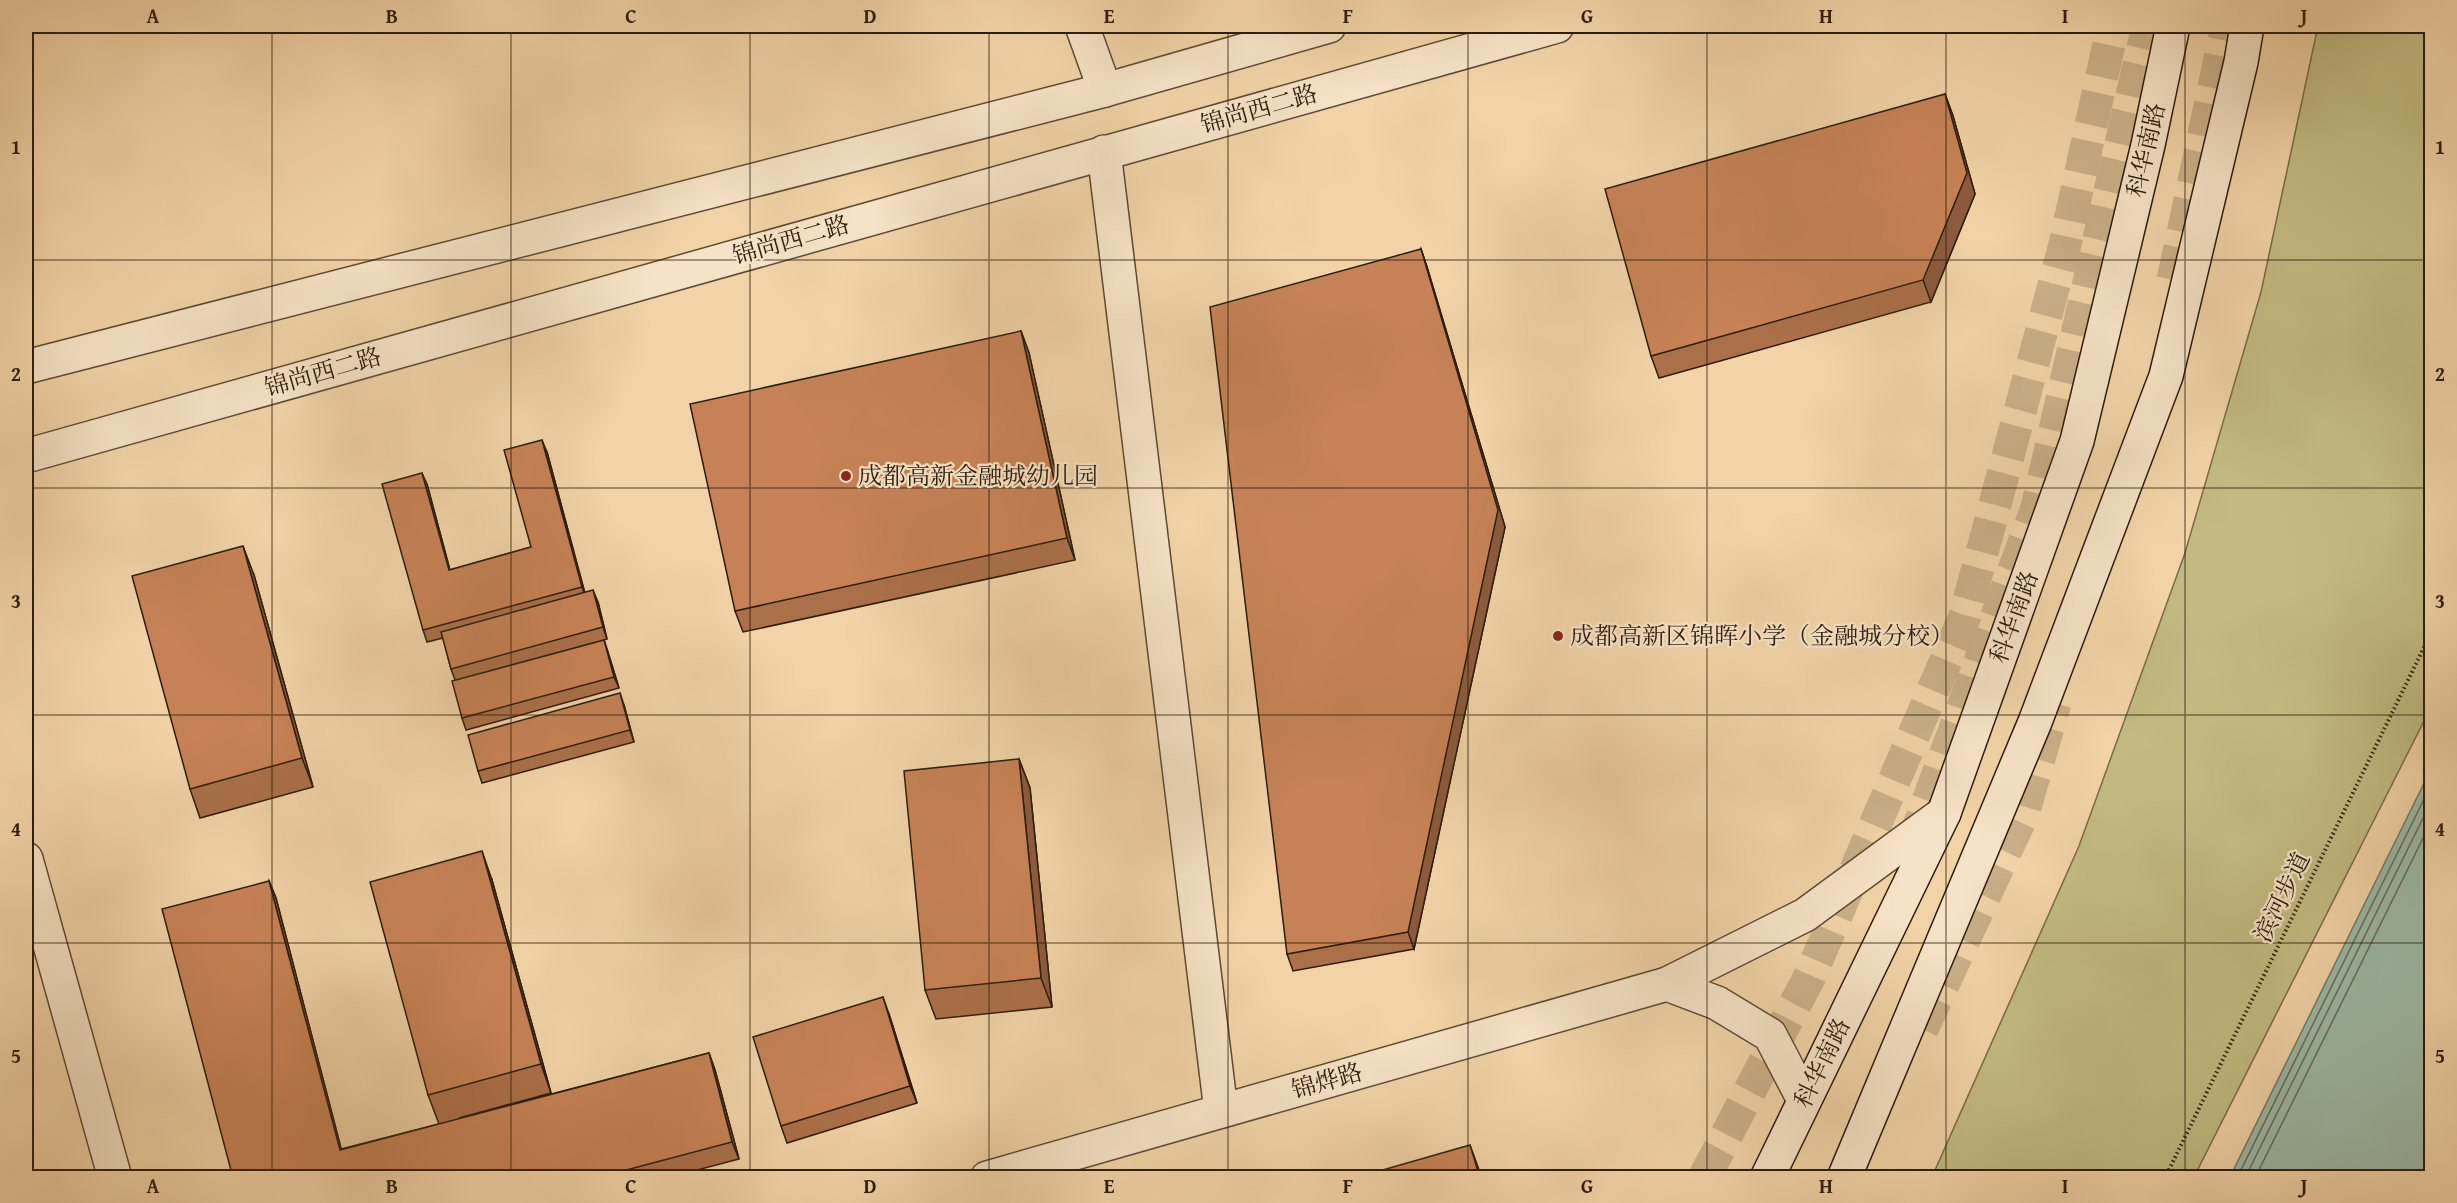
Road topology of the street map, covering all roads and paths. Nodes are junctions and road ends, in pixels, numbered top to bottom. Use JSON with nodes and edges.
{"nodes":[{"id":1,"x":1082,"y":26,"type":"edge"},
{"id":2,"x":1329,"y":26,"type":"edge"},
{"id":3,"x":1557,"y":26,"type":"edge"},
{"id":4,"x":2173,"y":26,"type":"edge"},
{"id":5,"x":2247,"y":26,"type":"edge"},
{"id":6,"x":1105,"y":90,"type":"junction"},
{"id":7,"x":1104,"y":152,"type":"junction"},
{"id":8,"x":26,"y":367,"type":"edge"},
{"id":9,"x":26,"y":456,"type":"edge"},
{"id":10,"x":2432,"y":632,"type":"edge"},
{"id":11,"x":1944,"y":813,"type":"junction"},
{"id":12,"x":26,"y":859,"type":"edge"},
{"id":13,"x":1667,"y":984,"type":"junction"},
{"id":14,"x":1804,"y":1100,"type":"junction"},
{"id":15,"x":1221,"y":1111,"type":"junction"},
{"id":16,"x":115,"y":1178,"type":"edge"},
{"id":17,"x":987,"y":1178,"type":"edge"},
{"id":18,"x":1767,"y":1178,"type":"edge"},
{"id":19,"x":1844,"y":1178,"type":"edge"},
{"id":20,"x":2165,"y":1178,"type":"edge"}],
"edges":[{"from":1,"to":6,"type":"street"},
{"from":2,"to":6,"type":"street"},
{"from":3,"to":7,"type":"street","name":"锦尚西二路"},
{"from":4,"to":11,"type":"street","name":"科华南路"},
{"from":5,"to":19,"type":"street"},
{"from":6,"to":8,"type":"street"},
{"from":7,"to":9,"type":"street","name":"锦尚西二路"},
{"from":7,"to":15,"type":"street"},
{"from":10,"to":20,"type":"path","name":"滨河步道"},
{"from":11,"to":13,"type":"street","name":"锦烨路"},
{"from":11,"to":14,"type":"street","name":"科华南路"},
{"from":12,"to":16,"type":"street"},
{"from":13,"to":14,"type":"street"},
{"from":13,"to":15,"type":"street","name":"锦烨路"},
{"from":14,"to":18,"type":"street","name":"科华南路"},
{"from":15,"to":17,"type":"street","name":"锦烨路"}]}
